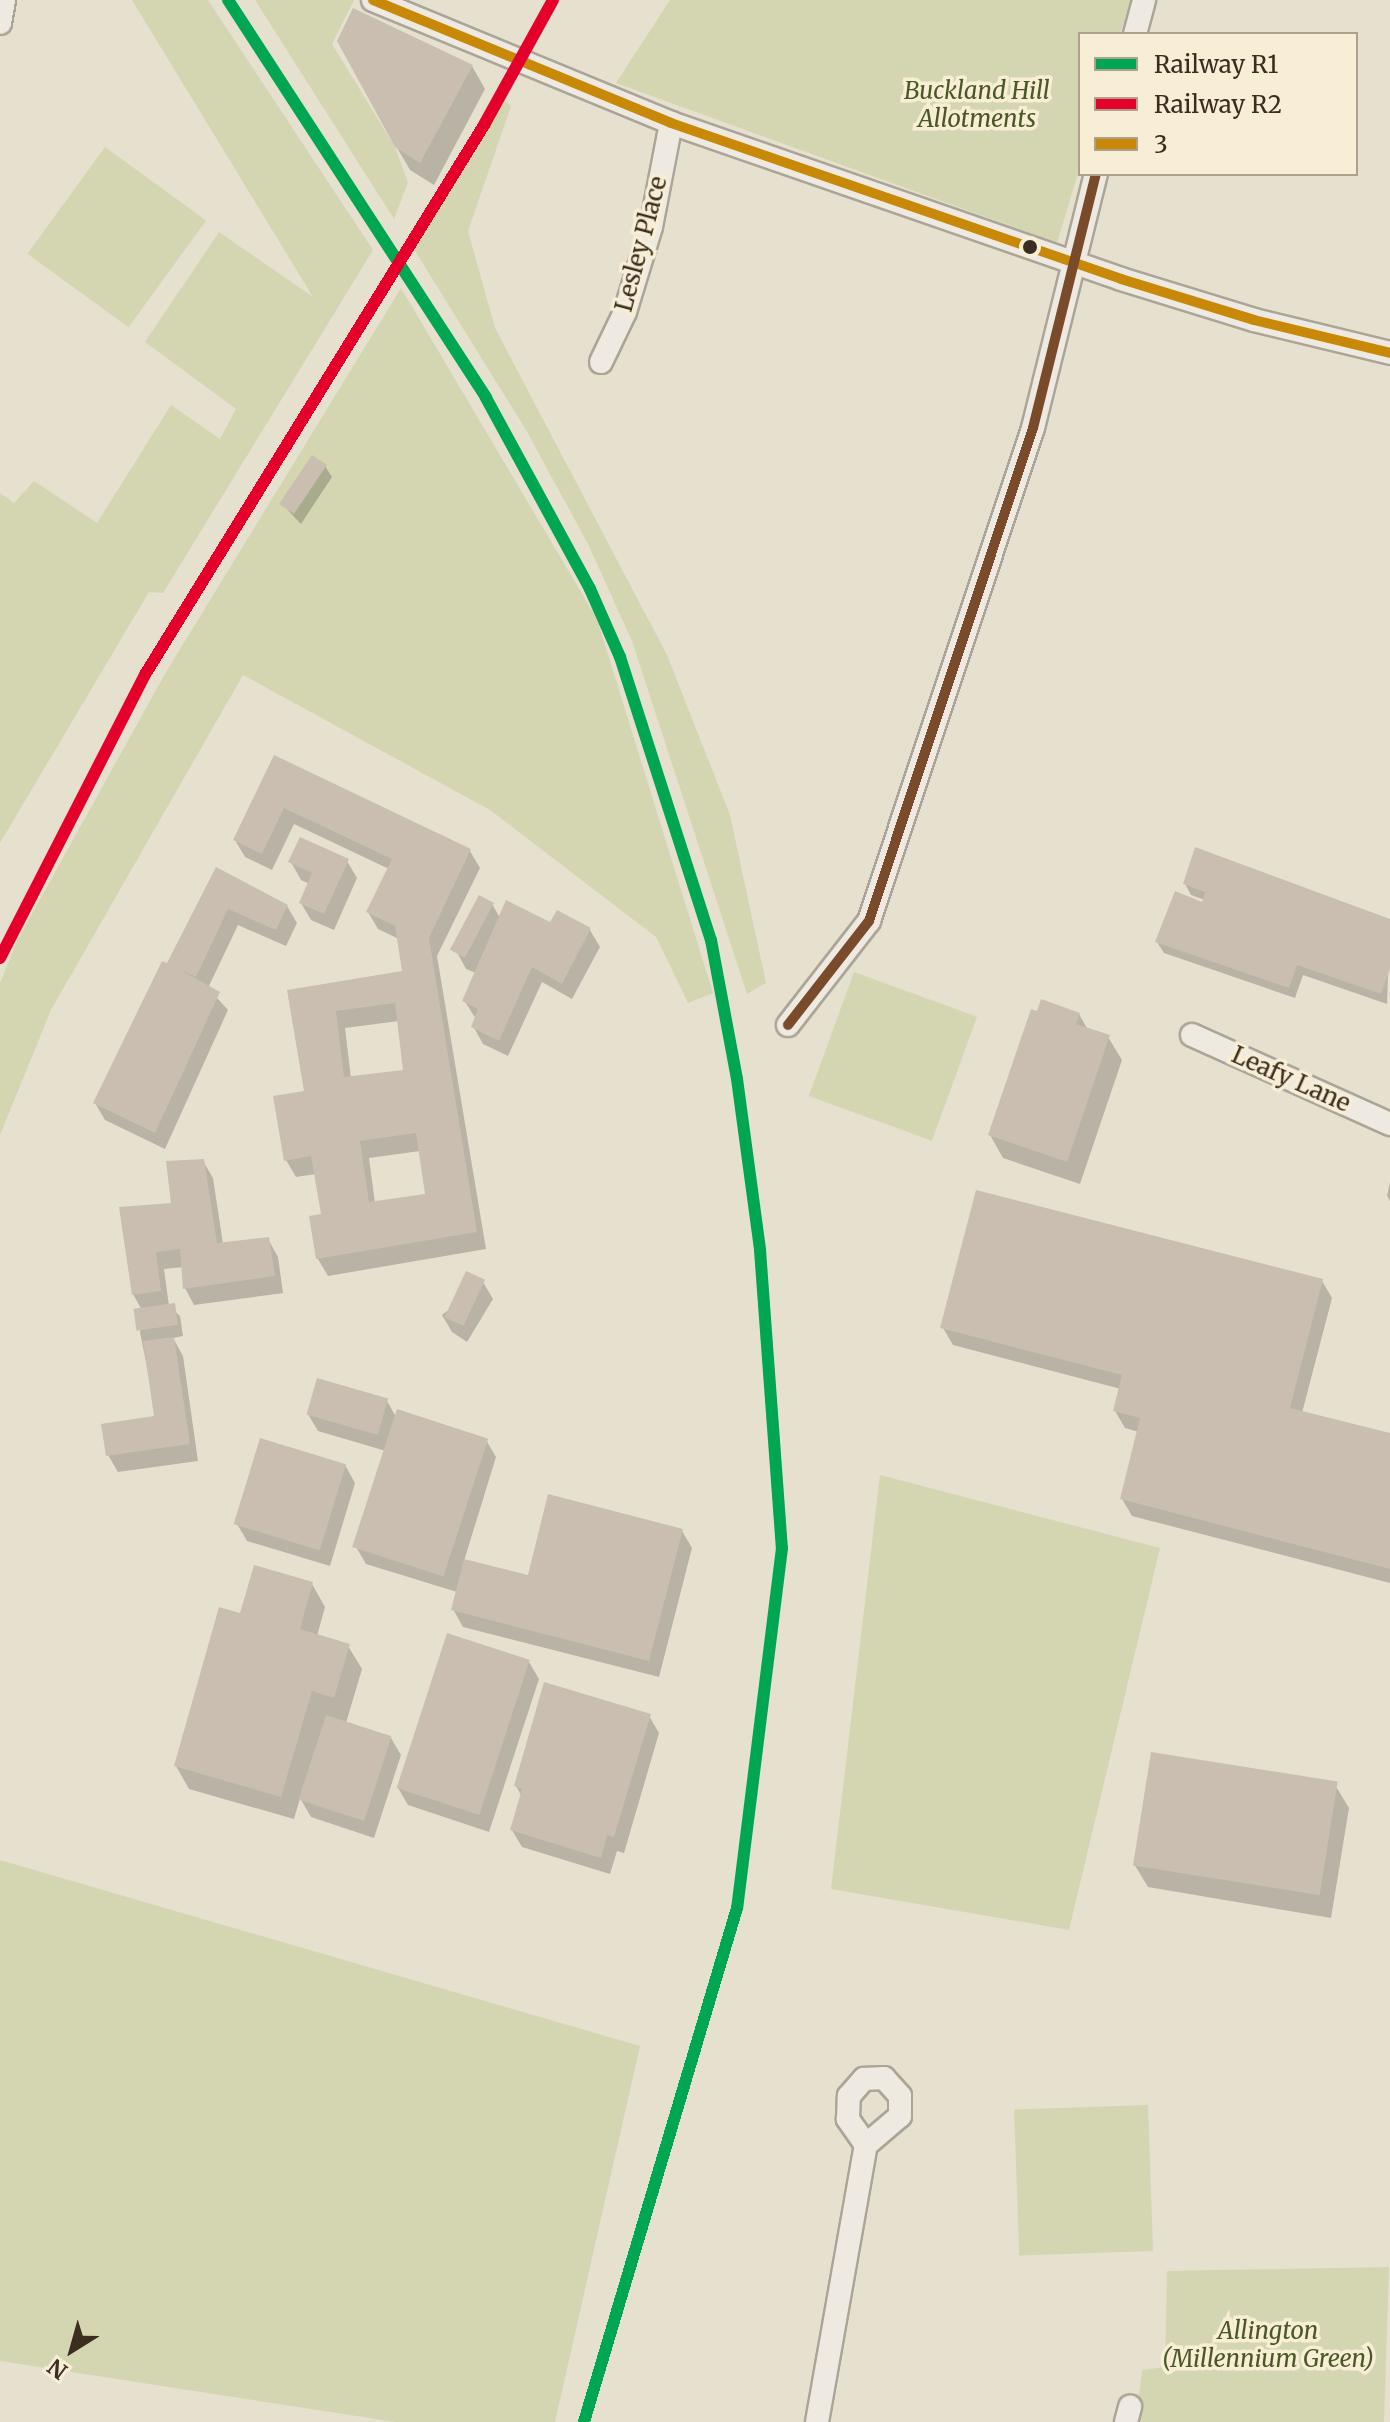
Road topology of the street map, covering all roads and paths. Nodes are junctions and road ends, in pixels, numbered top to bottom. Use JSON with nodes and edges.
{"nodes":[{"id":1,"x":4,"y":0,"type":"edge"},
{"id":2,"x":373,"y":0,"type":"edge"},
{"id":3,"x":1144,"y":0,"type":"edge"},
{"id":4,"x":0,"y":23,"type":"edge"},
{"id":5,"x":1136,"y":32,"type":"edge"},
{"id":6,"x":671,"y":123,"type":"junction"},
{"id":7,"x":1095,"y":176,"type":"edge"},
{"id":8,"x":1072,"y":260,"type":"junction"},
{"id":9,"x":1390,"y":353,"type":"edge"},
{"id":10,"x":601,"y":362,"type":"dead end"},
{"id":11,"x":788,"y":1025,"type":"dead end"},
{"id":12,"x":1192,"y":1035,"type":"dead end"},
{"id":13,"x":1390,"y":1124,"type":"edge"},
{"id":14,"x":866,"y":2145,"type":"dead end"},
{"id":15,"x":817,"y":2422,"type":"edge"}],
"edges":[{"from":1,"to":4,"type":"street"},
{"from":2,"to":6,"type":"street"},
{"from":3,"to":5,"type":"street"},
{"from":6,"to":8,"type":"street"},
{"from":6,"to":10,"type":"street","name":"Lesley Place"},
{"from":7,"to":8,"type":"street"},
{"from":8,"to":9,"type":"street"},
{"from":8,"to":11,"type":"street"},
{"from":12,"to":13,"type":"street","name":"Leafy Lane"},
{"from":14,"to":15,"type":"street"}]}
